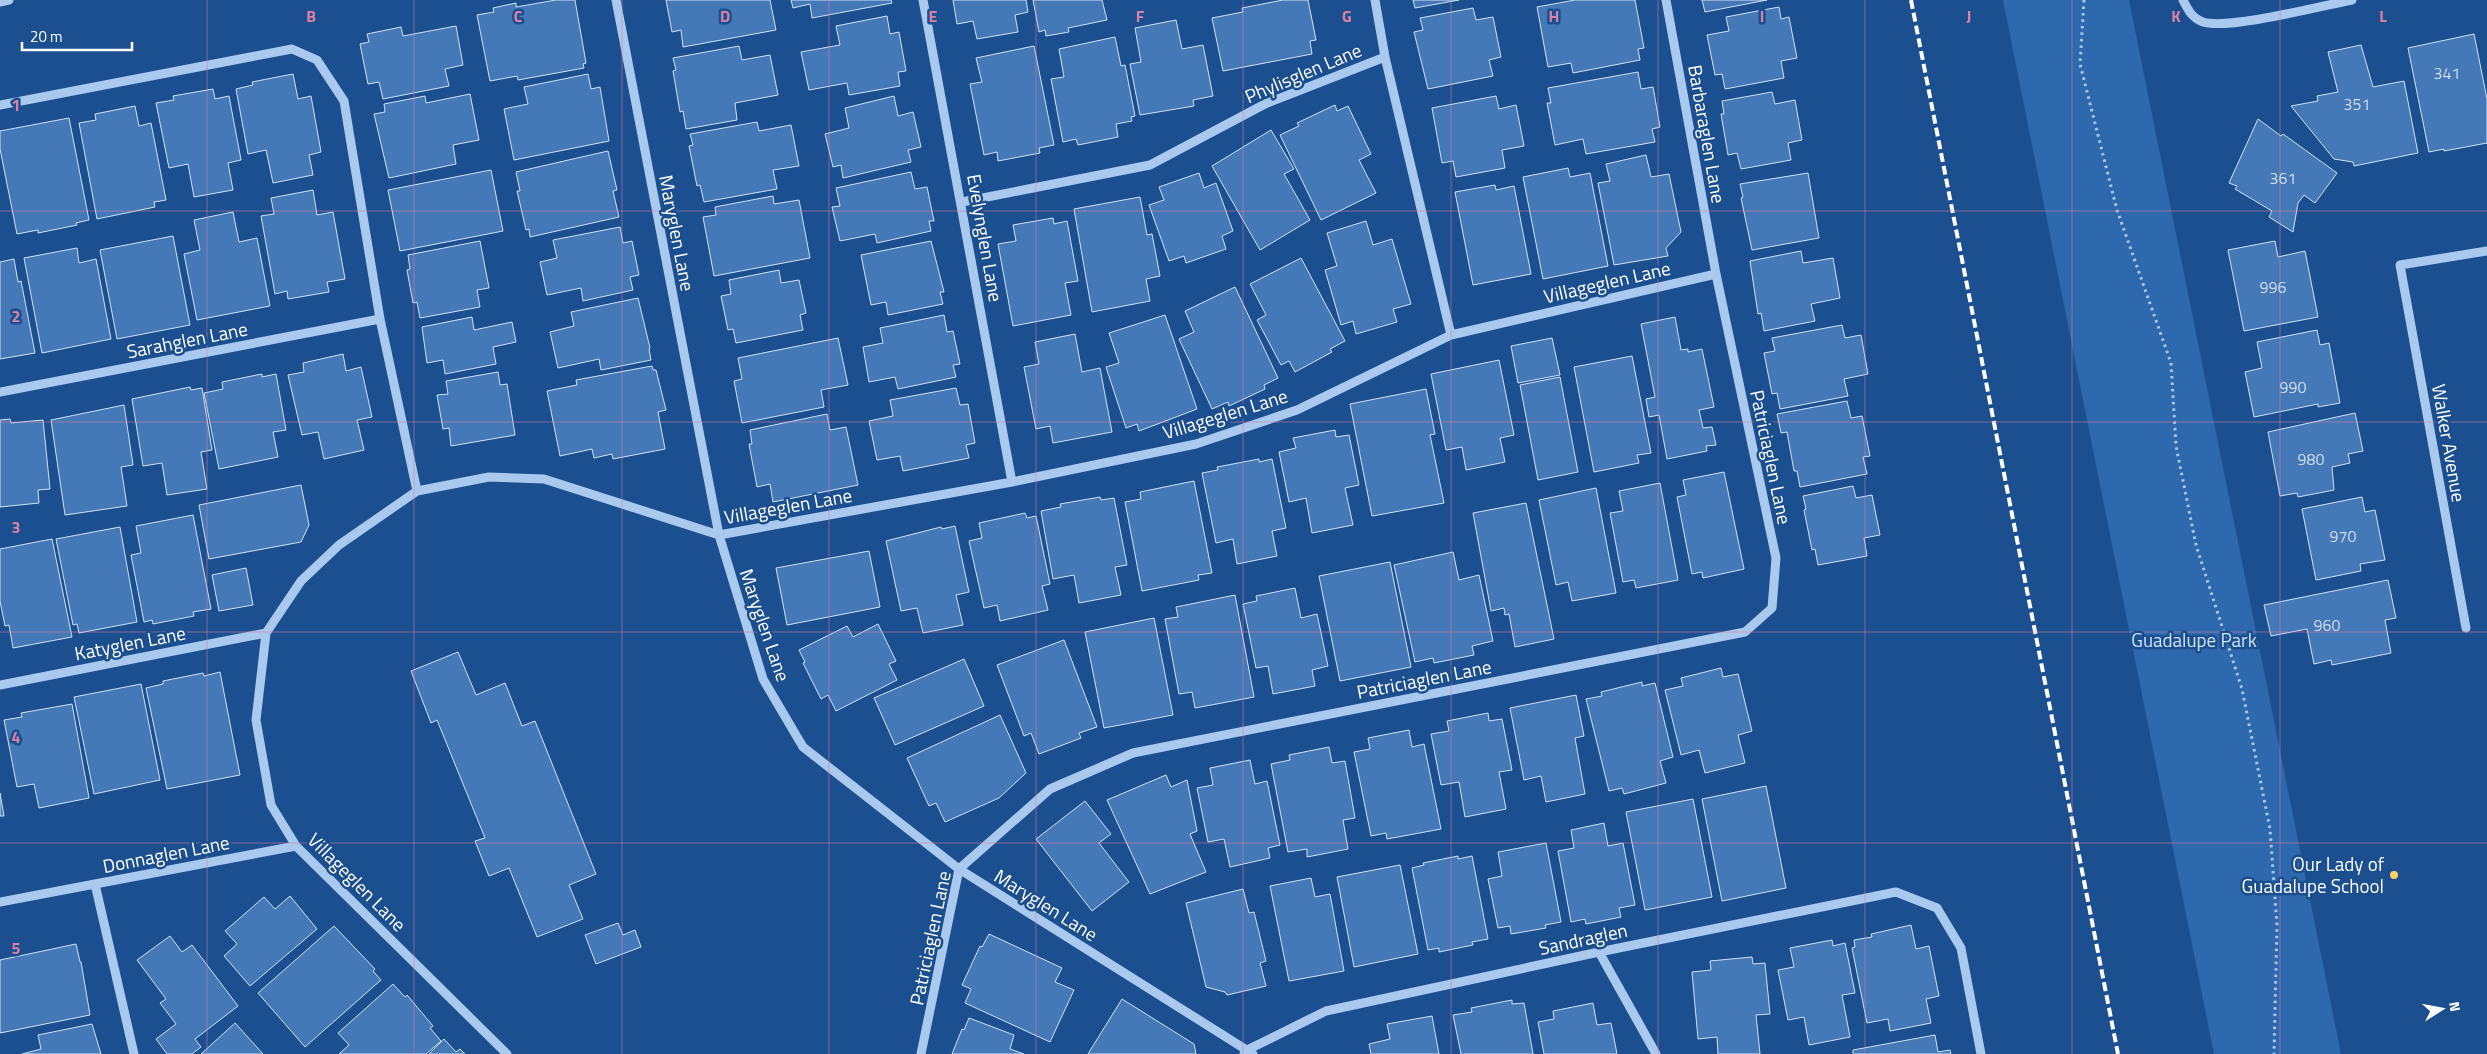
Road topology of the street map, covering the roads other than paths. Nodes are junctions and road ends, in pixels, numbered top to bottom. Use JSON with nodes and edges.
{"nodes":[{"id":1,"x":9,"y":0,"type":"edge"},
{"id":2,"x":616,"y":0,"type":"edge"},
{"id":3,"x":923,"y":0,"type":"edge"},
{"id":4,"x":1375,"y":0,"type":"edge"},
{"id":5,"x":1666,"y":0,"type":"edge"},
{"id":6,"x":2183,"y":0,"type":"edge"},
{"id":7,"x":2352,"y":0,"type":"edge"},
{"id":8,"x":0,"y":2,"type":"edge"},
{"id":9,"x":1385,"y":57,"type":"junction"},
{"id":10,"x":0,"y":105,"type":"edge"},
{"id":11,"x":962,"y":202,"type":"junction"},
{"id":12,"x":2487,"y":251,"type":"edge"},
{"id":13,"x":1716,"y":274,"type":"junction"},
{"id":14,"x":380,"y":319,"type":"junction"},
{"id":15,"x":1451,"y":335,"type":"junction"},
{"id":16,"x":0,"y":392,"type":"edge"},
{"id":17,"x":1012,"y":482,"type":"junction"},
{"id":18,"x":417,"y":491,"type":"junction"},
{"id":19,"x":719,"y":535,"type":"junction"},
{"id":20,"x":2466,"y":628,"type":"dead end"},
{"id":21,"x":266,"y":634,"type":"junction"},
{"id":22,"x":0,"y":685,"type":"edge"},
{"id":23,"x":296,"y":846,"type":"junction"},
{"id":24,"x":959,"y":870,"type":"junction"},
{"id":25,"x":95,"y":884,"type":"junction"},
{"id":26,"x":0,"y":902,"type":"edge"},
{"id":27,"x":1599,"y":952,"type":"junction"},
{"id":28,"x":1248,"y":1053,"type":"edge"},
{"id":29,"x":134,"y":1054,"type":"edge"},
{"id":30,"x":507,"y":1054,"type":"edge"},
{"id":31,"x":922,"y":1054,"type":"edge"},
{"id":32,"x":1656,"y":1054,"type":"edge"},
{"id":33,"x":1981,"y":1054,"type":"edge"}],
"edges":[{"from":1,"to":8,"type":"street"},
{"from":2,"to":19,"type":"street","name":"Maryglen Lane"},
{"from":3,"to":11,"type":"street","name":"Evelynglen Lane"},
{"from":4,"to":9,"type":"street"},
{"from":5,"to":13,"type":"street","name":"Barbaraglen Lane"},
{"from":6,"to":7,"type":"street"},
{"from":9,"to":11,"type":"street","name":"Phylisglen Lane"},
{"from":9,"to":15,"type":"street","name":"Phylisglen Lane"},
{"from":10,"to":14,"type":"street"},
{"from":11,"to":17,"type":"street","name":"Evelynglen Lane"},
{"from":12,"to":20,"type":"street","name":"Walker Avenue"},
{"from":13,"to":15,"type":"street","name":"Villageglen Lane"},
{"from":13,"to":24,"type":"street","name":"Patriciaglen Lane"},
{"from":14,"to":16,"type":"street","name":"Sarahglen Lane"},
{"from":14,"to":18,"type":"street"},
{"from":15,"to":17,"type":"street","name":"Villageglen Lane"},
{"from":17,"to":19,"type":"street","name":"Villageglen Lane"},
{"from":18,"to":19,"type":"street","name":"Villageglen Lane"},
{"from":18,"to":21,"type":"street","name":"Villageglen Lane"},
{"from":19,"to":24,"type":"street","name":"Maryglen Lane"},
{"from":21,"to":22,"type":"street","name":"Katyglen Lane"},
{"from":21,"to":23,"type":"street","name":"Villageglen Lane"},
{"from":23,"to":25,"type":"street","name":"Donnaglen Lane"},
{"from":23,"to":30,"type":"street","name":"Villageglen Lane"},
{"from":24,"to":28,"type":"street","name":"Maryglen Lane"},
{"from":24,"to":31,"type":"street","name":"Patriciaglen Lane"},
{"from":25,"to":26,"type":"street"},
{"from":25,"to":29,"type":"street","name":"Donnaglen Lane"},
{"from":27,"to":28,"type":"street","name":"Sandraglen"},
{"from":27,"to":32,"type":"street"},
{"from":27,"to":33,"type":"street","name":"Sandraglen"}]}
